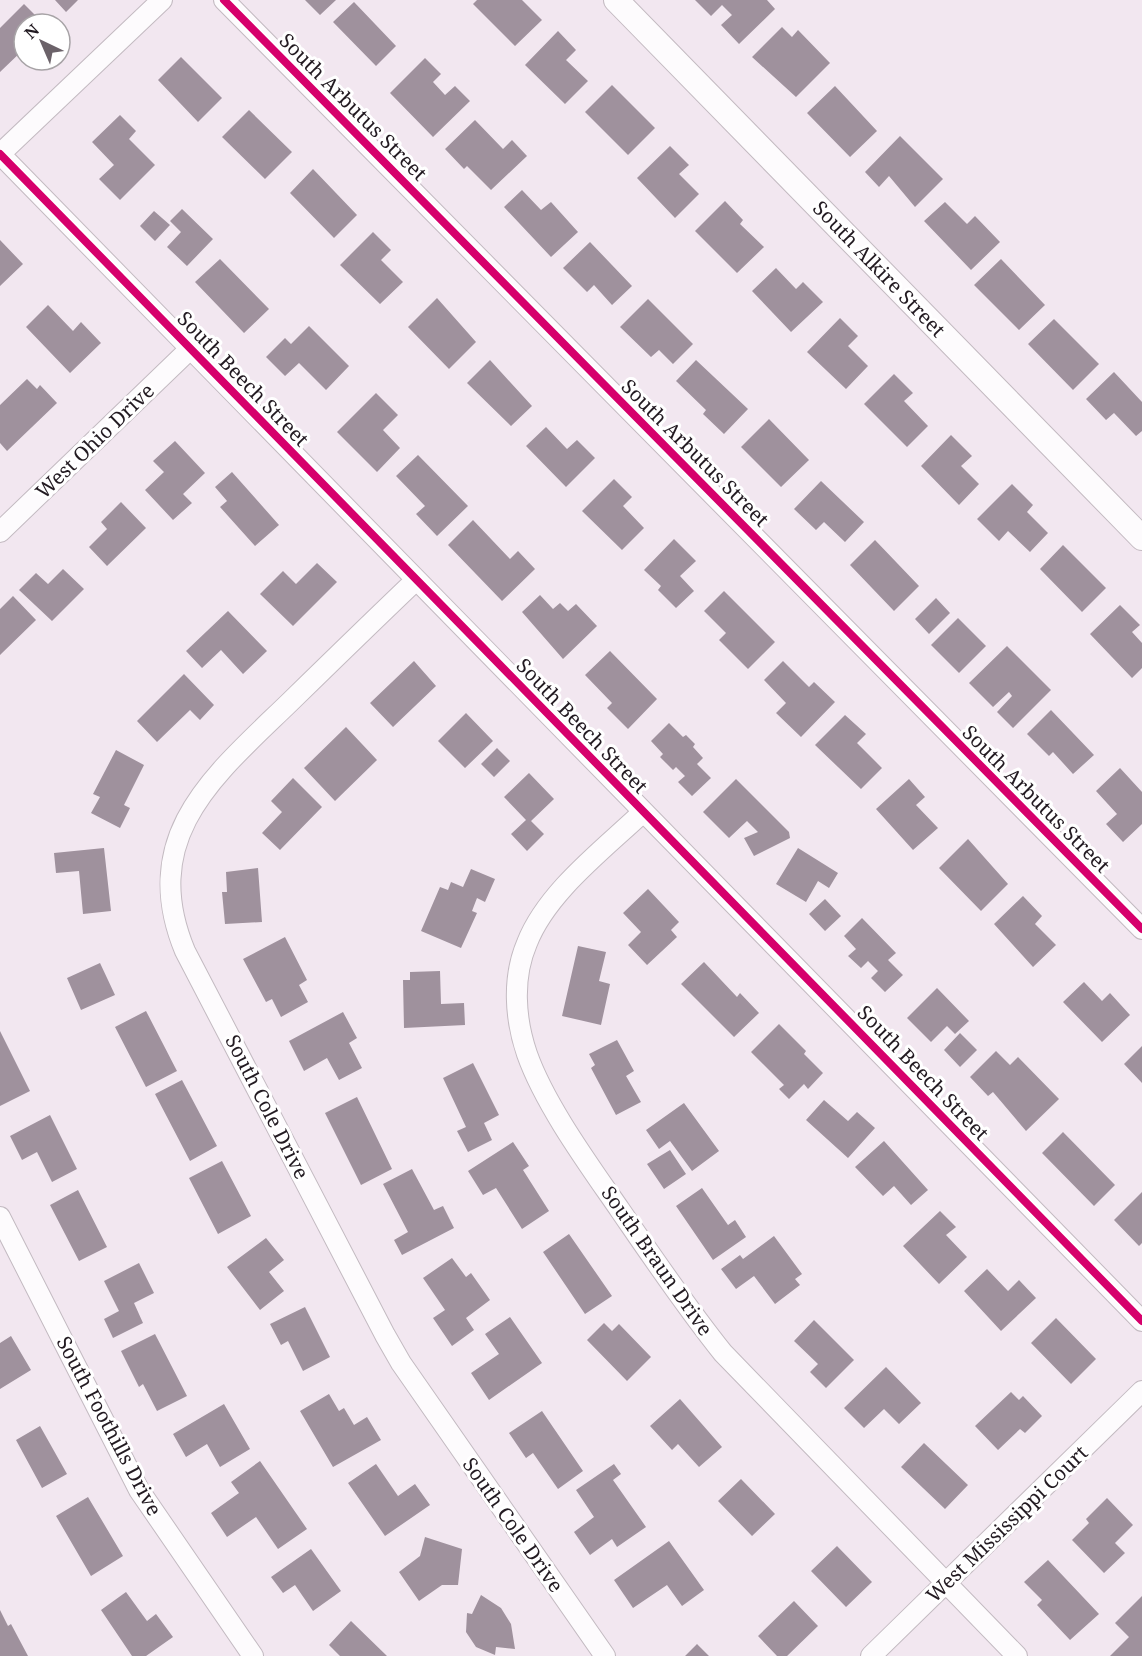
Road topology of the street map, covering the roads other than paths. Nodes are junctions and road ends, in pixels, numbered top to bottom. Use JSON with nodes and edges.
{"nodes":[{"id":1,"x":162,"y":0,"type":"edge"},
{"id":2,"x":224,"y":0,"type":"edge"},
{"id":3,"x":616,"y":0,"type":"edge"},
{"id":4,"x":0,"y":154,"type":"edge"},
{"id":5,"x":190,"y":349,"type":"junction"},
{"id":6,"x":0,"y":532,"type":"edge"},
{"id":7,"x":1142,"y":537,"type":"edge"},
{"id":8,"x":416,"y":580,"type":"junction"},
{"id":9,"x":643,"y":812,"type":"junction"},
{"id":10,"x":1142,"y":929,"type":"edge"},
{"id":11,"x":0,"y":1217,"type":"edge"},
{"id":12,"x":1142,"y":1321,"type":"edge"},
{"id":13,"x":1142,"y":1391,"type":"edge"},
{"id":14,"x":946,"y":1583,"type":"junction"},
{"id":15,"x":253,"y":1656,"type":"edge"},
{"id":16,"x":605,"y":1656,"type":"edge"},
{"id":17,"x":871,"y":1656,"type":"edge"},
{"id":18,"x":1017,"y":1656,"type":"edge"}],
"edges":[{"from":1,"to":4,"type":"street"},
{"from":2,"to":10,"type":"street","name":"South Arbutus Street"},
{"from":3,"to":7,"type":"street","name":"South Alkire Street"},
{"from":4,"to":5,"type":"street","name":"South Beech Street"},
{"from":5,"to":6,"type":"street","name":"West Ohio Drive"},
{"from":5,"to":8,"type":"street","name":"South Beech Street"},
{"from":8,"to":9,"type":"street","name":"South Beech Street"},
{"from":8,"to":16,"type":"street","name":"South Cole Drive"},
{"from":9,"to":12,"type":"street","name":"South Beech Street"},
{"from":9,"to":14,"type":"street","name":"South Braun Drive"},
{"from":11,"to":15,"type":"street","name":"South Foothills Drive"},
{"from":13,"to":14,"type":"street","name":"West Mississippi Court"},
{"from":14,"to":17,"type":"street","name":"West Mississippi Court"},
{"from":14,"to":18,"type":"street","name":"South Braun Drive"}]}
